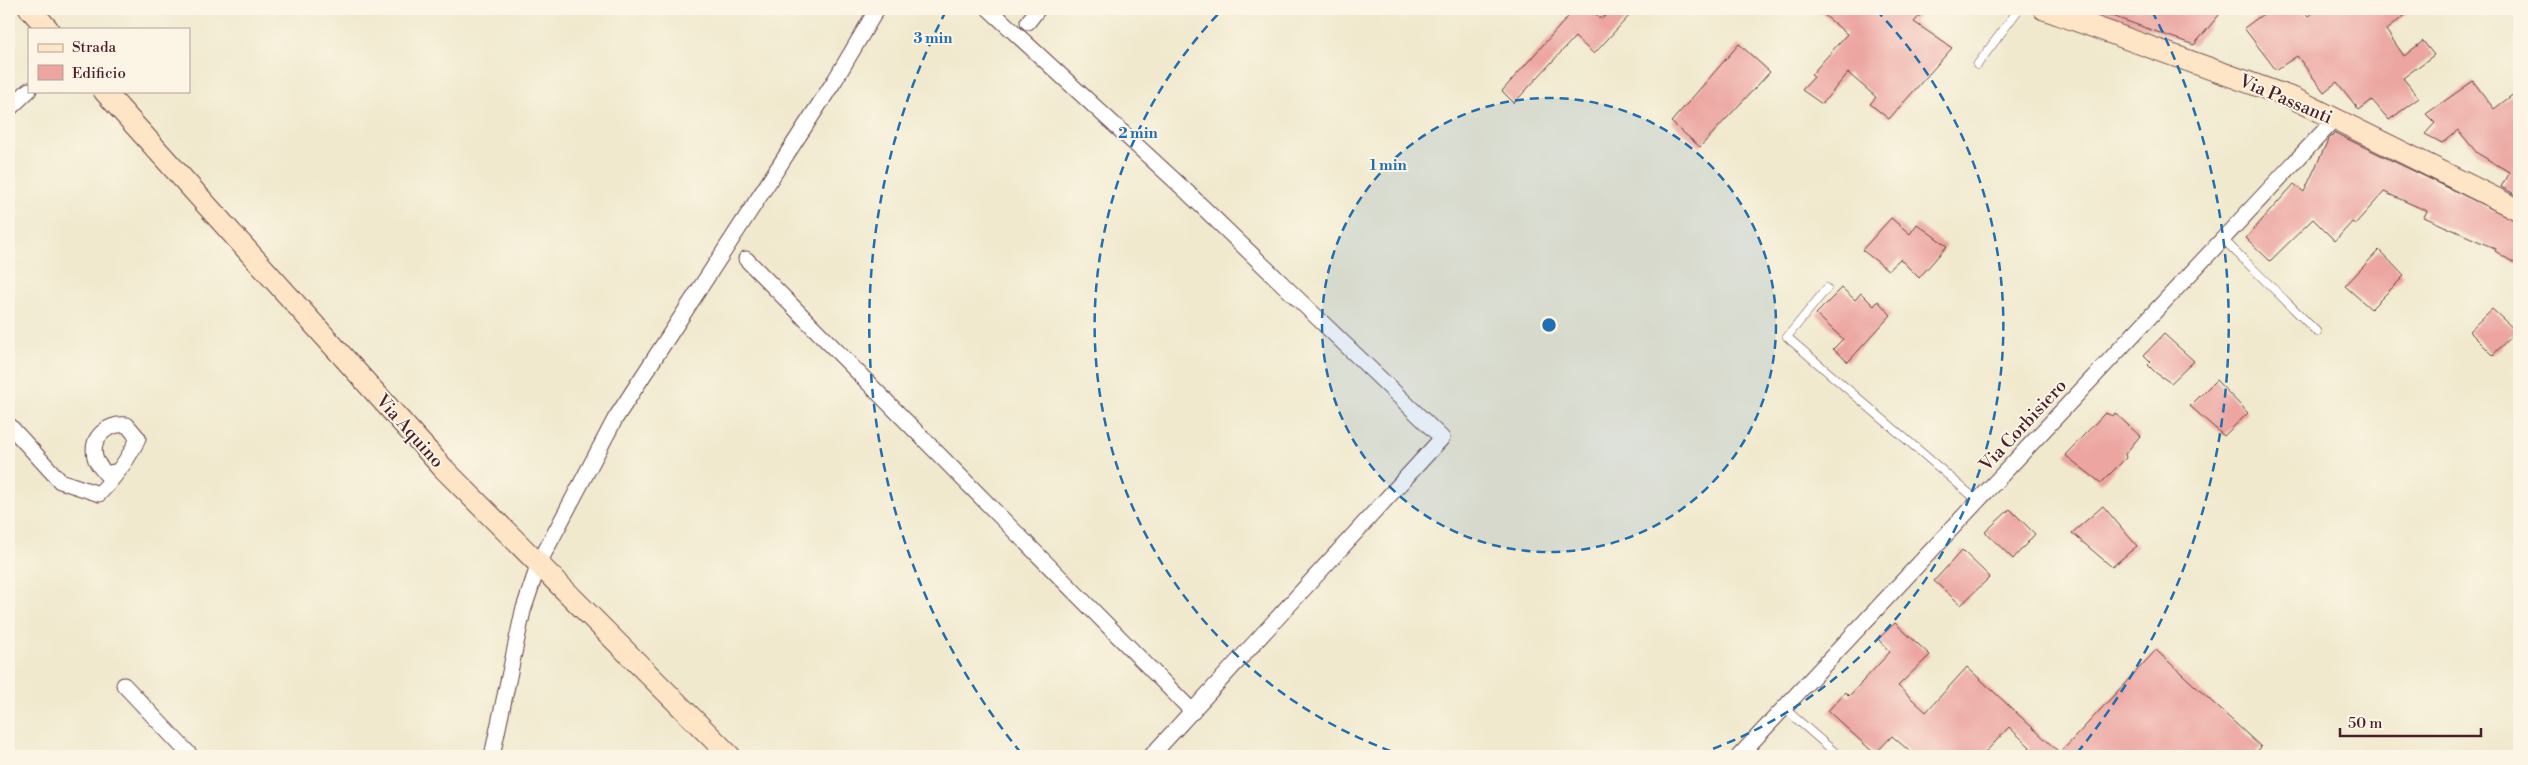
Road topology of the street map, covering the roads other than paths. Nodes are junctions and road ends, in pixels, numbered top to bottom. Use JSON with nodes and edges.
{"nodes":[{"id":1,"x":30,"y":9,"type":"edge"},
{"id":2,"x":877,"y":9,"type":"edge"},
{"id":3,"x":989,"y":9,"type":"edge"},
{"id":4,"x":1038,"y":9,"type":"edge"},
{"id":5,"x":2019,"y":9,"type":"edge"},
{"id":6,"x":2044,"y":9,"type":"edge"},
{"id":7,"x":1028,"y":22,"type":"dead end"},
{"id":8,"x":47,"y":28,"type":"edge"},
{"id":9,"x":1977,"y":65,"type":"dead end"},
{"id":10,"x":28,"y":91,"type":"edge"},
{"id":11,"x":105,"y":92,"type":"edge"},
{"id":12,"x":9,"y":109,"type":"edge"},
{"id":13,"x":2335,"y":119,"type":"junction"},
{"id":14,"x":2519,"y":210,"type":"edge"},
{"id":15,"x":2222,"y":239,"type":"junction"},
{"id":16,"x":746,"y":259,"type":"dead end"},
{"id":17,"x":1827,"y":288,"type":"dead end"},
{"id":18,"x":2317,"y":332,"type":"dead end"},
{"id":19,"x":9,"y":425,"type":"edge"},
{"id":20,"x":118,"y":471,"type":"dead end"},
{"id":21,"x":1978,"y":501,"type":"junction"},
{"id":22,"x":539,"y":563,"type":"junction"},
{"id":23,"x":124,"y":685,"type":"dead end"},
{"id":24,"x":1784,"y":708,"type":"junction"},
{"id":25,"x":1193,"y":712,"type":"junction"},
{"id":26,"x":191,"y":756,"type":"edge"},
{"id":27,"x":492,"y":756,"type":"edge"},
{"id":28,"x":730,"y":756,"type":"edge"},
{"id":29,"x":1151,"y":756,"type":"edge"},
{"id":30,"x":1739,"y":756,"type":"edge"},
{"id":31,"x":1839,"y":756,"type":"edge"}],
"edges":[{"from":1,"to":8,"type":"street"},
{"from":2,"to":22,"type":"street"},
{"from":3,"to":25,"type":"street"},
{"from":4,"to":7,"type":"street"},
{"from":5,"to":9,"type":"lane"},
{"from":6,"to":13,"type":"street","name":"Via Passanti"},
{"from":10,"to":12,"type":"street"},
{"from":11,"to":22,"type":"street","name":"Via Aquino"},
{"from":13,"to":14,"type":"street","name":"Via Passanti"},
{"from":13,"to":15,"type":"street","name":"Via Corbisiero"},
{"from":15,"to":18,"type":"lane"},
{"from":15,"to":21,"type":"street","name":"Via Corbisiero"},
{"from":16,"to":25,"type":"street"},
{"from":17,"to":21,"type":"lane"},
{"from":19,"to":20,"type":"street"},
{"from":21,"to":24,"type":"street","name":"Via Corbisiero"},
{"from":22,"to":27,"type":"street"},
{"from":22,"to":28,"type":"street","name":"Via Aquino"},
{"from":23,"to":26,"type":"street"},
{"from":24,"to":30,"type":"street","name":"Via Corbisiero"},
{"from":24,"to":31,"type":"lane"},
{"from":25,"to":29,"type":"street"}]}
